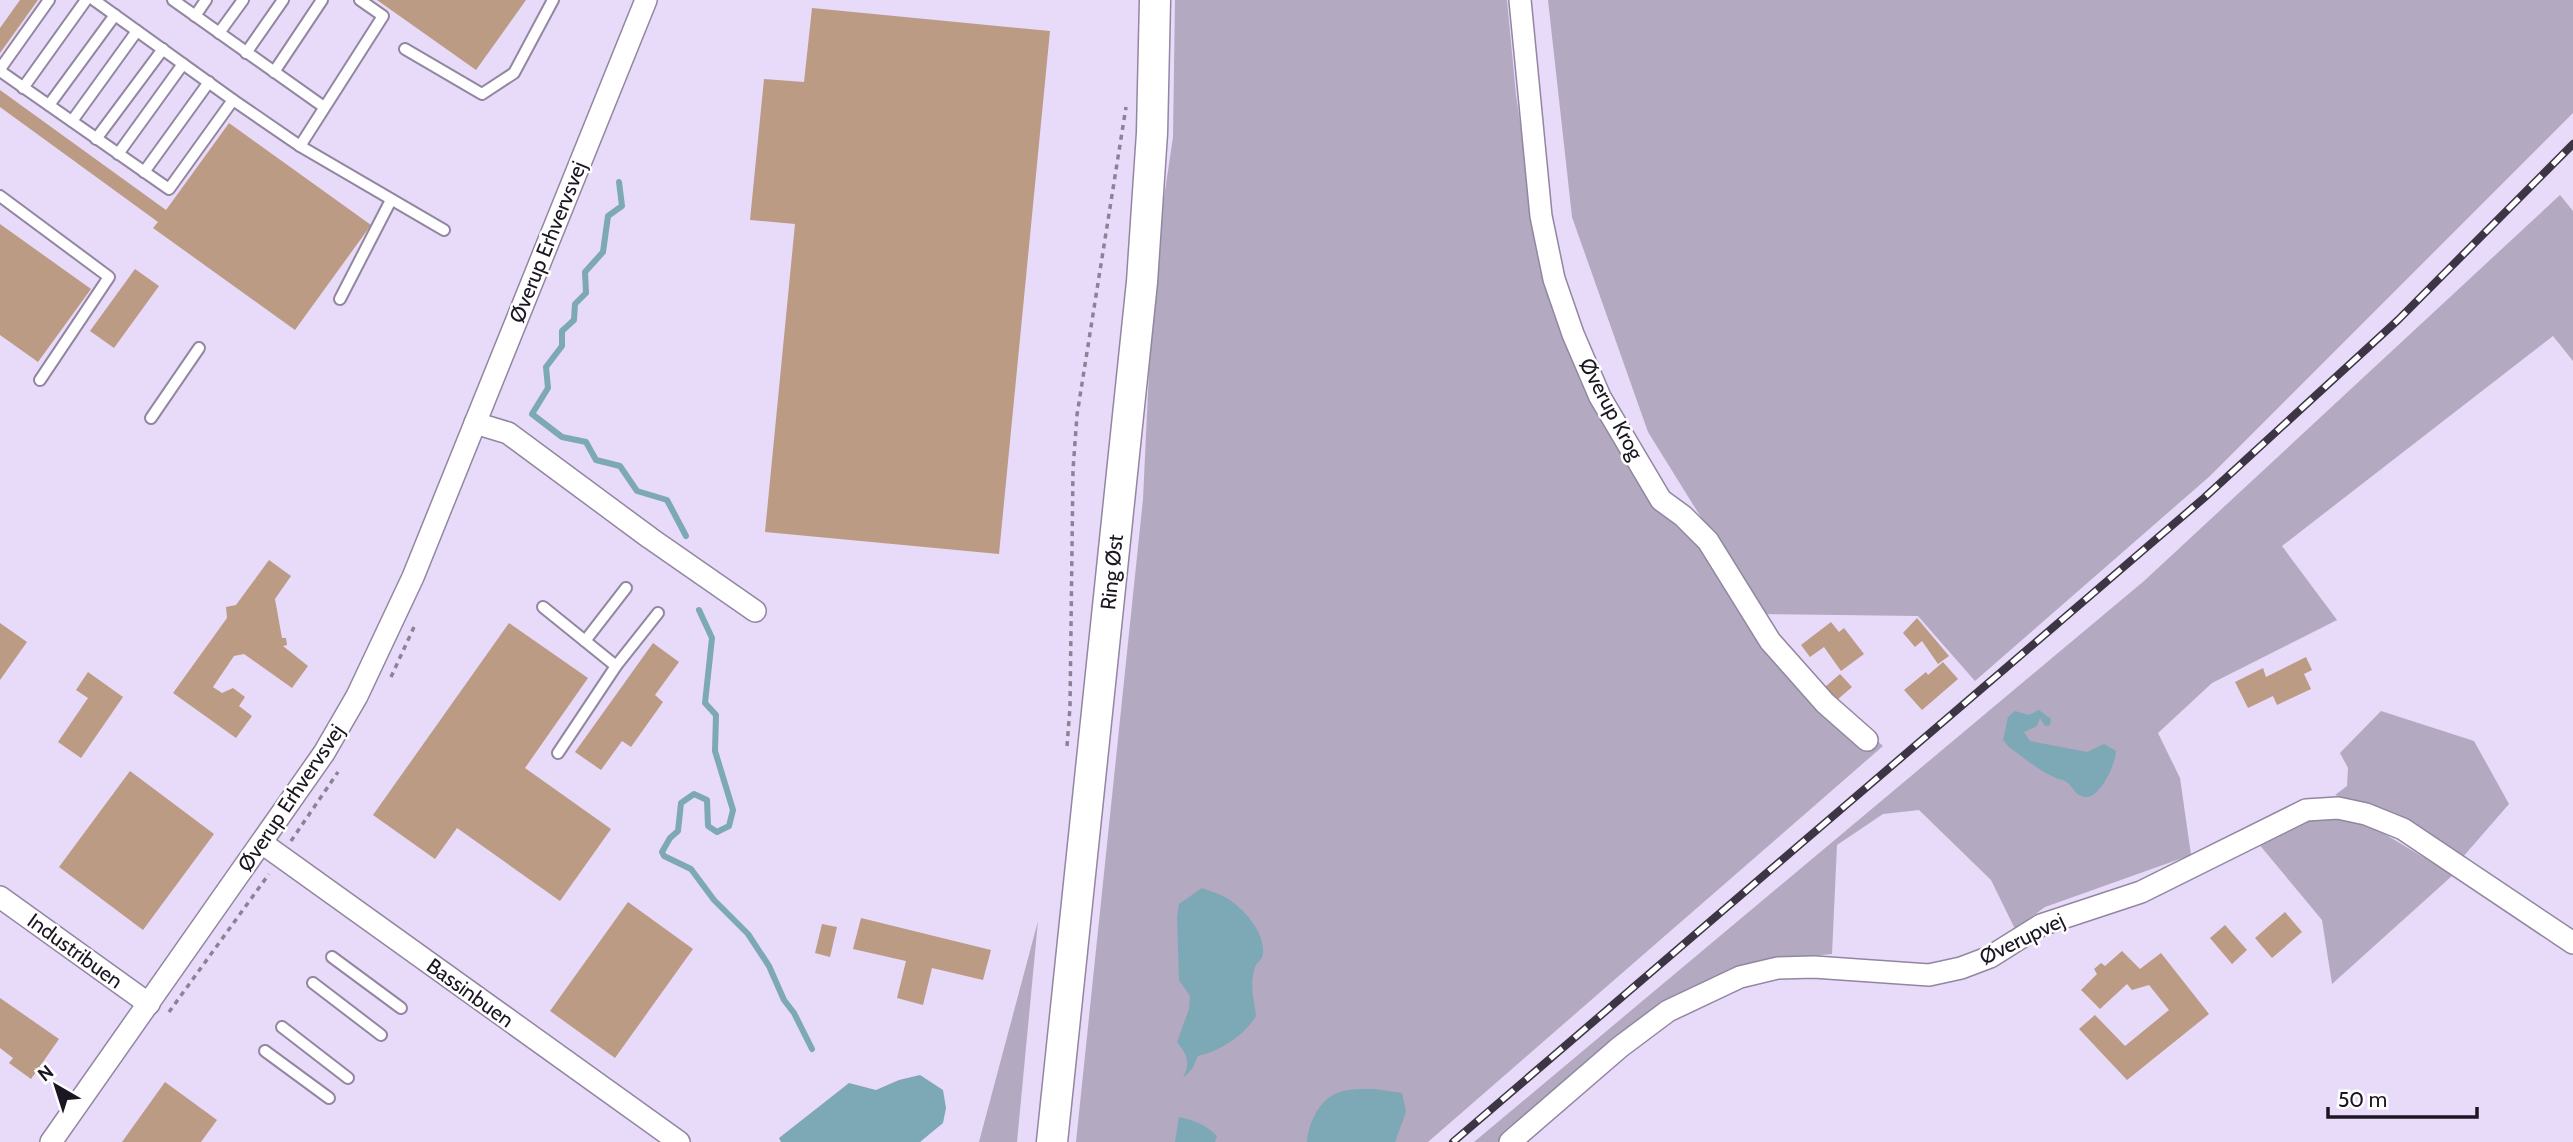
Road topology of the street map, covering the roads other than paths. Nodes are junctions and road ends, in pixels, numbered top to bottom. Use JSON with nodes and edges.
{"nodes":[{"id":1,"x":50,"y":0,"type":"edge"},
{"id":2,"x":86,"y":0,"type":"edge"},
{"id":3,"x":94,"y":0,"type":"edge"},
{"id":4,"x":173,"y":0,"type":"edge"},
{"id":5,"x":206,"y":0,"type":"edge"},
{"id":6,"x":243,"y":0,"type":"edge"},
{"id":7,"x":283,"y":0,"type":"edge"},
{"id":8,"x":322,"y":0,"type":"edge"},
{"id":9,"x":360,"y":0,"type":"edge"},
{"id":10,"x":553,"y":0,"type":"edge"},
{"id":11,"x":634,"y":0,"type":"edge"},
{"id":12,"x":646,"y":0,"type":"edge"},
{"id":13,"x":1155,"y":0,"type":"edge"},
{"id":14,"x":1520,"y":0,"type":"edge"},
{"id":15,"x":115,"y":15,"type":"junction"},
{"id":16,"x":195,"y":16,"type":"junction"},
{"id":17,"x":137,"y":31,"type":"junction"},
{"id":18,"x":219,"y":33,"type":"junction"},
{"id":19,"x":163,"y":49,"type":"junction"},
{"id":20,"x":405,"y":49,"type":"dead end"},
{"id":21,"x":246,"y":53,"type":"junction"},
{"id":22,"x":620,"y":62,"type":"junction"},
{"id":23,"x":183,"y":64,"type":"junction"},
{"id":24,"x":0,"y":70,"type":"edge"},
{"id":25,"x":274,"y":72,"type":"junction"},
{"id":26,"x":209,"y":82,"type":"junction"},
{"id":27,"x":23,"y":88,"type":"junction"},
{"id":28,"x":233,"y":100,"type":"junction"},
{"id":29,"x":49,"y":106,"type":"junction"},
{"id":30,"x":324,"y":107,"type":"junction"},
{"id":31,"x":72,"y":121,"type":"junction"},
{"id":32,"x":96,"y":139,"type":"junction"},
{"id":33,"x":300,"y":146,"type":"junction"},
{"id":34,"x":118,"y":154,"type":"junction"},
{"id":35,"x":144,"y":172,"type":"junction"},
{"id":36,"x":0,"y":196,"type":"edge"},
{"id":37,"x":391,"y":200,"type":"junction"},
{"id":38,"x":444,"y":230,"type":"dead end"},
{"id":39,"x":340,"y":299,"type":"dead end"},
{"id":40,"x":199,"y":348,"type":"dead end"},
{"id":41,"x":40,"y":380,"type":"dead end"},
{"id":42,"x":151,"y":418,"type":"dead end"},
{"id":43,"x":475,"y":423,"type":"junction"},
{"id":44,"x":626,"y":588,"type":"dead end"},
{"id":45,"x":543,"y":607,"type":"dead end"},
{"id":46,"x":755,"y":611,"type":"dead end"},
{"id":47,"x":658,"y":613,"type":"dead end"},
{"id":48,"x":585,"y":641,"type":"junction"},
{"id":49,"x":616,"y":666,"type":"junction"},
{"id":50,"x":1867,"y":740,"type":"dead end"},
{"id":51,"x":558,"y":753,"type":"dead end"},
{"id":52,"x":262,"y":843,"type":"junction"},
{"id":53,"x":0,"y":897,"type":"edge"},
{"id":54,"x":2573,"y":943,"type":"edge"},
{"id":55,"x":331,"y":957,"type":"dead end"},
{"id":56,"x":313,"y":983,"type":"dead end"},
{"id":57,"x":149,"y":1004,"type":"junction"},
{"id":58,"x":401,"y":1008,"type":"dead end"},
{"id":59,"x":282,"y":1027,"type":"dead end"},
{"id":60,"x":381,"y":1035,"type":"dead end"},
{"id":61,"x":265,"y":1051,"type":"dead end"},
{"id":62,"x":348,"y":1078,"type":"dead end"},
{"id":63,"x":329,"y":1098,"type":"dead end"},
{"id":64,"x":51,"y":1142,"type":"edge"},
{"id":65,"x":679,"y":1142,"type":"edge"},
{"id":66,"x":1052,"y":1142,"type":"edge"},
{"id":67,"x":1510,"y":1142,"type":"edge"}],
"edges":[{"from":1,"to":24,"type":"lane"},
{"from":2,"to":27,"type":"lane"},
{"from":3,"to":15,"type":"lane"},
{"from":4,"to":16,"type":"lane"},
{"from":5,"to":16,"type":"lane"},
{"from":6,"to":18,"type":"lane"},
{"from":7,"to":21,"type":"lane"},
{"from":8,"to":25,"type":"lane"},
{"from":9,"to":30,"type":"lane"},
{"from":10,"to":20,"type":"lane"},
{"from":11,"to":22,"type":"street","name":"Øverup Erhvervsvej"},
{"from":12,"to":22,"type":"street","name":"Øverup Erhvervsvej"},
{"from":13,"to":66,"type":"main road","name":"Ring Øst"},
{"from":14,"to":50,"type":"street","name":"Øverup Krog"},
{"from":15,"to":17,"type":"lane"},
{"from":15,"to":29,"type":"lane"},
{"from":16,"to":18,"type":"lane"},
{"from":17,"to":19,"type":"lane"},
{"from":17,"to":31,"type":"lane"},
{"from":18,"to":21,"type":"lane"},
{"from":19,"to":23,"type":"lane"},
{"from":19,"to":32,"type":"lane"},
{"from":21,"to":25,"type":"lane"},
{"from":22,"to":43,"type":"street","name":"Øverup Erhvervsvej"},
{"from":23,"to":26,"type":"lane"},
{"from":23,"to":34,"type":"lane"},
{"from":24,"to":27,"type":"lane"},
{"from":25,"to":30,"type":"lane"},
{"from":26,"to":28,"type":"lane"},
{"from":26,"to":35,"type":"lane"},
{"from":27,"to":29,"type":"lane"},
{"from":28,"to":33,"type":"lane"},
{"from":28,"to":35,"type":"lane"},
{"from":29,"to":31,"type":"lane"},
{"from":30,"to":33,"type":"lane"},
{"from":31,"to":32,"type":"lane"},
{"from":32,"to":34,"type":"lane"},
{"from":33,"to":37,"type":"lane"},
{"from":34,"to":35,"type":"lane"},
{"from":36,"to":41,"type":"lane"},
{"from":37,"to":38,"type":"lane"},
{"from":37,"to":39,"type":"lane"},
{"from":40,"to":42,"type":"lane"},
{"from":43,"to":46,"type":"street"},
{"from":43,"to":52,"type":"street","name":"Øverup Erhvervsvej"},
{"from":44,"to":48,"type":"lane"},
{"from":45,"to":48,"type":"lane"},
{"from":47,"to":49,"type":"lane"},
{"from":48,"to":49,"type":"lane"},
{"from":49,"to":51,"type":"lane"},
{"from":52,"to":57,"type":"street","name":"Øverup Erhvervsvej"},
{"from":52,"to":65,"type":"street","name":"Bassinbuen"},
{"from":53,"to":57,"type":"street","name":"Industribuen"},
{"from":54,"to":67,"type":"street","name":"Øverupvej"},
{"from":55,"to":58,"type":"lane"},
{"from":56,"to":60,"type":"lane"},
{"from":57,"to":64,"type":"street","name":"Øverup Erhvervsvej"},
{"from":59,"to":62,"type":"lane"},
{"from":61,"to":63,"type":"lane"}]}
